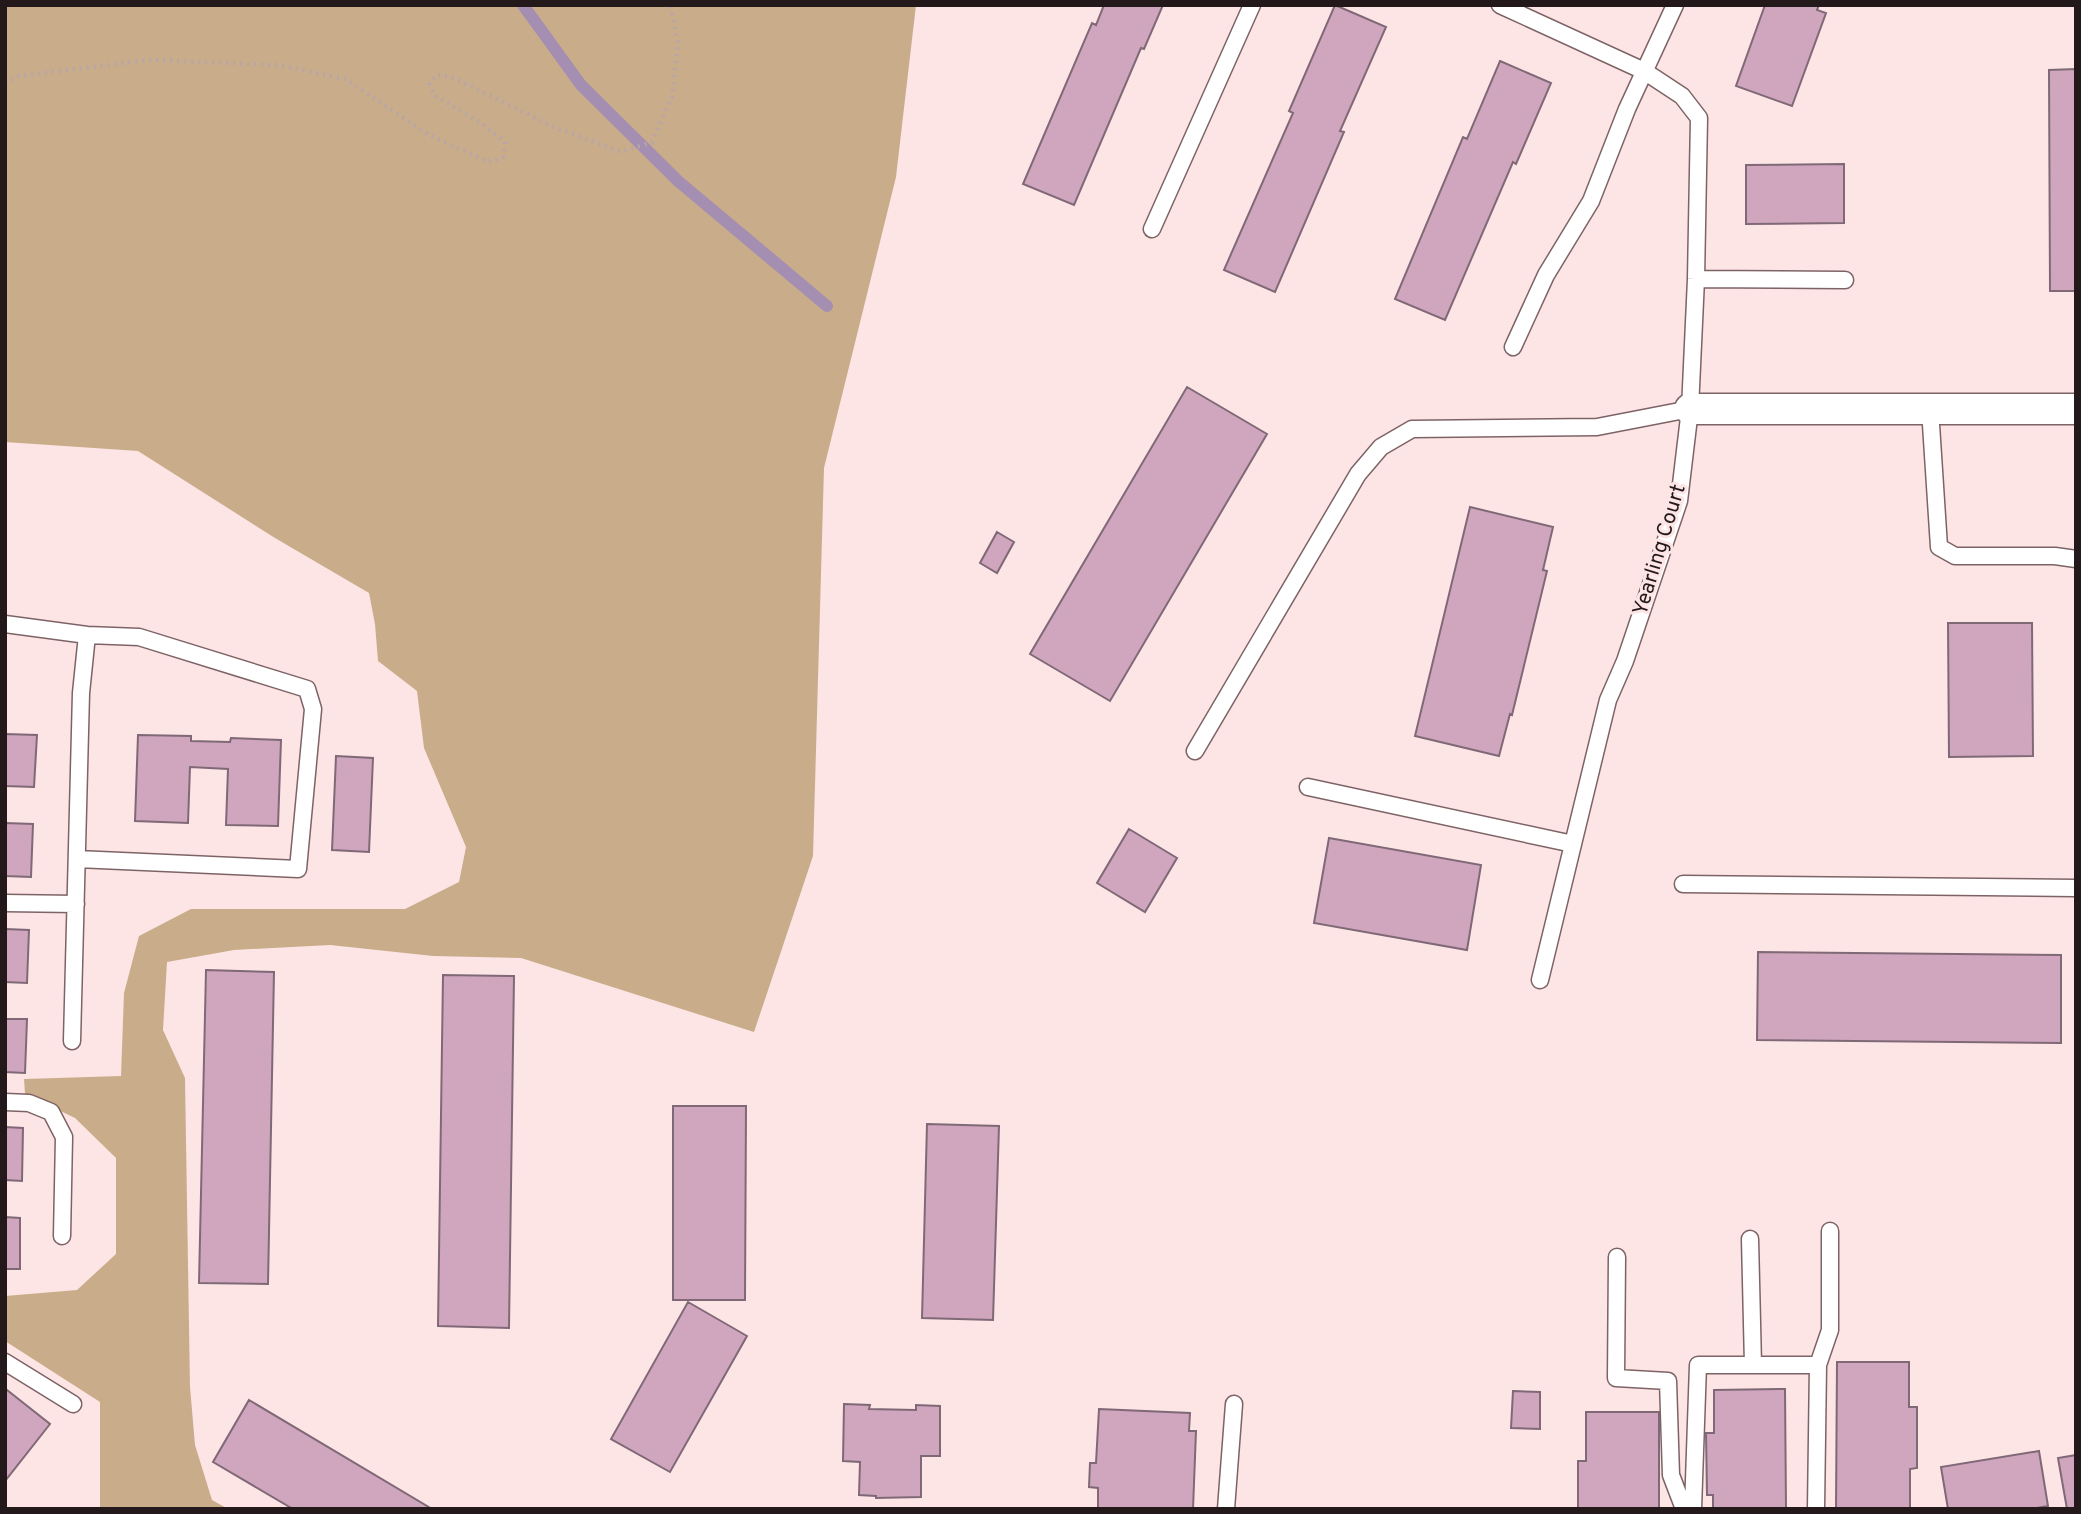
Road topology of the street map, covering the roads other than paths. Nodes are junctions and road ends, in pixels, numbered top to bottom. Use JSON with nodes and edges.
{"nodes":[{"id":1,"x":1252,"y":5,"type":"edge"},
{"id":2,"x":1500,"y":5,"type":"edge"},
{"id":3,"x":1675,"y":5,"type":"edge"},
{"id":4,"x":1644,"y":71,"type":"junction"},
{"id":5,"x":1152,"y":229,"type":"dead end"},
{"id":6,"x":1696,"y":279,"type":"junction"},
{"id":7,"x":1845,"y":280,"type":"dead end"},
{"id":8,"x":1514,"y":346,"type":"dead end"},
{"id":9,"x":1690,"y":408,"type":"junction"},
{"id":10,"x":1930,"y":409,"type":"junction"},
{"id":11,"x":2076,"y":410,"type":"edge"},
{"id":12,"x":2076,"y":559,"type":"edge"},
{"id":13,"x":5,"y":624,"type":"edge"},
{"id":14,"x":87,"y":635,"type":"junction"},
{"id":15,"x":1195,"y":751,"type":"dead end"},
{"id":16,"x":1308,"y":787,"type":"dead end"},
{"id":17,"x":1573,"y":844,"type":"junction"},
{"id":18,"x":77,"y":859,"type":"junction"},
{"id":19,"x":1683,"y":884,"type":"dead end"},
{"id":20,"x":2076,"y":888,"type":"edge"},
{"id":21,"x":5,"y":903,"type":"edge"},
{"id":22,"x":76,"y":904,"type":"junction"},
{"id":23,"x":1540,"y":980,"type":"dead end"},
{"id":24,"x":72,"y":1041,"type":"dead end"},
{"id":25,"x":5,"y":1102,"type":"edge"},
{"id":26,"x":1830,"y":1231,"type":"dead end"},
{"id":27,"x":62,"y":1236,"type":"dead end"},
{"id":28,"x":1750,"y":1239,"type":"dead end"},
{"id":29,"x":1617,"y":1257,"type":"dead end"},
{"id":30,"x":5,"y":1363,"type":"edge"},
{"id":31,"x":1753,"y":1365,"type":"junction"},
{"id":32,"x":1818,"y":1365,"type":"junction"},
{"id":33,"x":73,"y":1404,"type":"dead end"},
{"id":34,"x":1234,"y":1404,"type":"dead end"},
{"id":35,"x":1226,"y":1509,"type":"edge"},
{"id":36,"x":1684,"y":1509,"type":"edge"},
{"id":37,"x":1693,"y":1509,"type":"edge"},
{"id":38,"x":1816,"y":1509,"type":"edge"}],
"edges":[{"from":1,"to":5,"type":"lane"},
{"from":2,"to":4,"type":"lane","name":"Yearling Court"},
{"from":3,"to":4,"type":"lane"},
{"from":4,"to":6,"type":"lane","name":"Yearling Court"},
{"from":4,"to":8,"type":"lane"},
{"from":6,"to":7,"type":"lane"},
{"from":6,"to":9,"type":"lane","name":"Yearling Court"},
{"from":9,"to":10,"type":"street"},
{"from":9,"to":15,"type":"lane"},
{"from":9,"to":17,"type":"lane","name":"Yearling Court"},
{"from":10,"to":11,"type":"street"},
{"from":10,"to":12,"type":"lane"},
{"from":13,"to":14,"type":"lane"},
{"from":14,"to":18,"type":"lane"},
{"from":14,"to":18,"type":"lane"},
{"from":16,"to":17,"type":"lane"},
{"from":17,"to":23,"type":"lane","name":"Yearling Court"},
{"from":18,"to":22,"type":"lane"},
{"from":19,"to":20,"type":"lane"},
{"from":21,"to":22,"type":"lane"},
{"from":22,"to":24,"type":"lane"},
{"from":25,"to":27,"type":"lane"},
{"from":26,"to":32,"type":"lane"},
{"from":28,"to":31,"type":"lane"},
{"from":29,"to":36,"type":"lane"},
{"from":30,"to":33,"type":"lane"},
{"from":31,"to":32,"type":"lane"},
{"from":31,"to":37,"type":"lane"},
{"from":32,"to":38,"type":"lane"},
{"from":34,"to":35,"type":"lane"}]}
